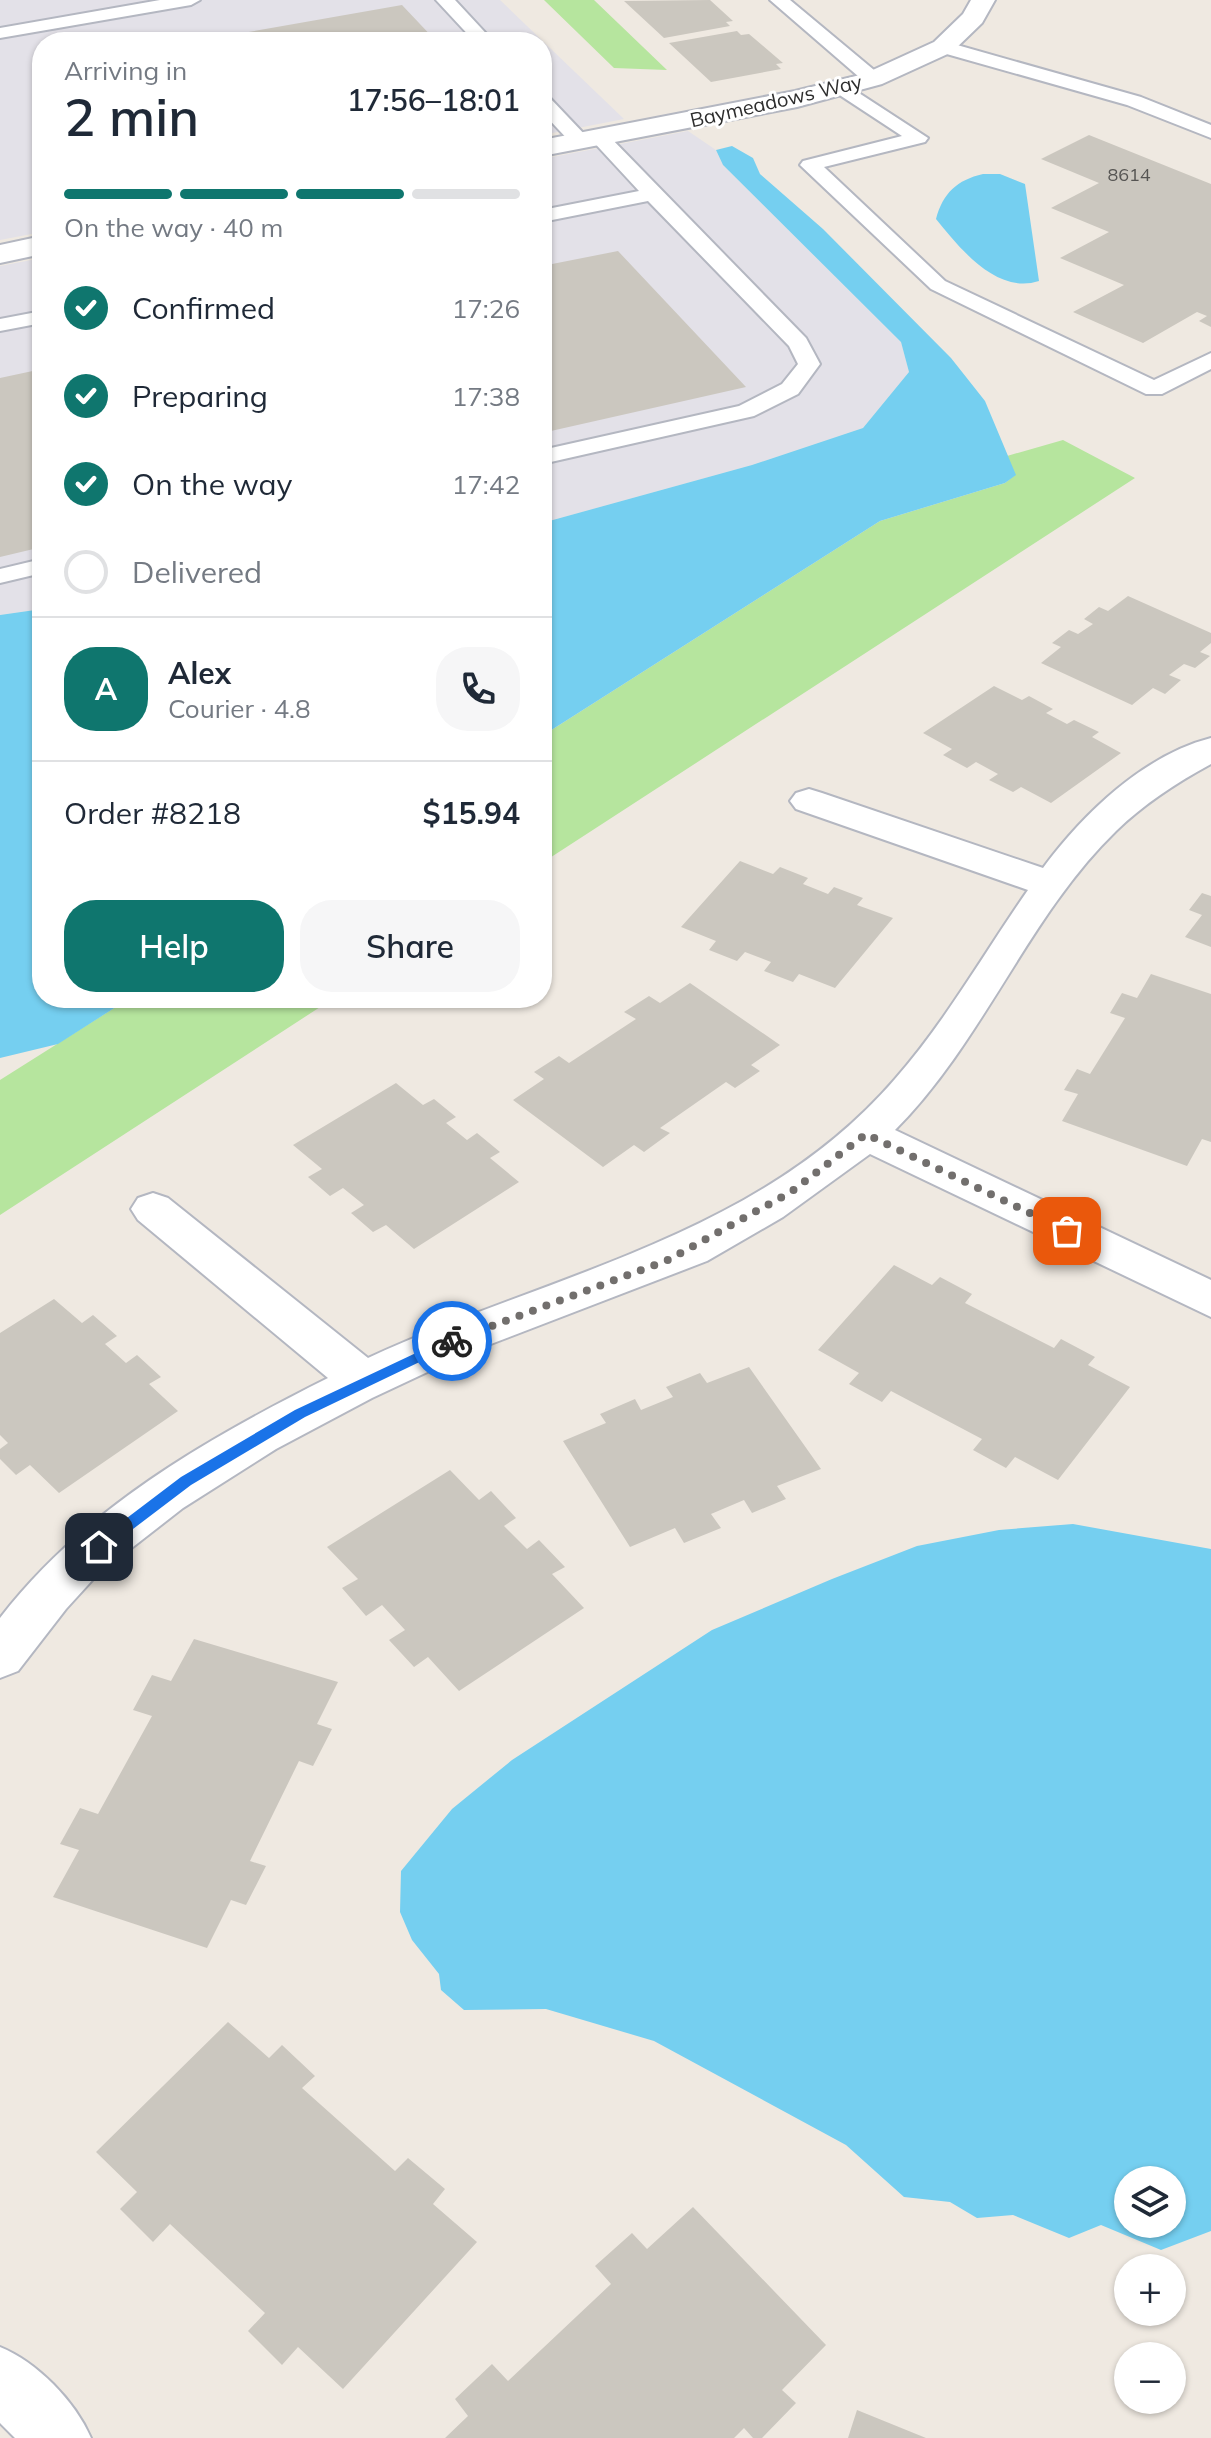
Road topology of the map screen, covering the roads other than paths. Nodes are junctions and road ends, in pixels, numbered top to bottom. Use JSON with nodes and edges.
{"nodes":[{"id":1,"x":191,"y":0,"type":"edge"},
{"id":2,"x":445,"y":0,"type":"edge"},
{"id":3,"x":779,"y":0,"type":"edge"},
{"id":4,"x":983,"y":0,"type":"edge"},
{"id":5,"x":475,"y":32,"type":"edge"},
{"id":6,"x":0,"y":33,"type":"edge"},
{"id":7,"x":943,"y":47,"type":"junction"},
{"id":8,"x":873,"y":79,"type":"junction"},
{"id":9,"x":842,"y":88,"type":"junction"},
{"id":10,"x":552,"y":109,"type":"edge"},
{"id":11,"x":1211,"y":132,"type":"edge"},
{"id":12,"x":590,"y":139,"type":"junction"},
{"id":13,"x":552,"y":146,"type":"edge"},
{"id":14,"x":653,"y":194,"type":"junction"},
{"id":15,"x":552,"y":214,"type":"edge"},
{"id":16,"x":32,"y":247,"type":"edge"},
{"id":17,"x":0,"y":254,"type":"edge"},
{"id":18,"x":32,"y":319,"type":"edge"},
{"id":19,"x":0,"y":325,"type":"edge"},
{"id":20,"x":1211,"y":360,"type":"edge"},
{"id":21,"x":552,"y":455,"type":"edge"},
{"id":22,"x":32,"y":568,"type":"edge"},
{"id":23,"x":0,"y":576,"type":"edge"},
{"id":24,"x":1211,"y":749,"type":"edge"},
{"id":25,"x":809,"y":801,"type":"dead end"},
{"id":26,"x":1050,"y":884,"type":"junction"},
{"id":27,"x":866,"y":1134,"type":"junction"},
{"id":28,"x":153,"y":1209,"type":"dead end"},
{"id":29,"x":1211,"y":1300,"type":"edge"},
{"id":30,"x":364,"y":1381,"type":"junction"},
{"id":31,"x":0,"y":1656,"type":"edge"},
{"id":32,"x":0,"y":2378,"type":"edge"},
{"id":33,"x":59,"y":2438,"type":"edge"}],
"edges":[{"from":1,"to":6,"type":"lane"},
{"from":2,"to":5,"type":"lane"},
{"from":3,"to":8,"type":"lane"},
{"from":4,"to":7,"type":"street","name":"Baymeadows Way"},
{"from":7,"to":8,"type":"street","name":"Baymeadows Way"},
{"from":7,"to":11,"type":"lane"},
{"from":8,"to":9,"type":"street","name":"Baymeadows Way"},
{"from":9,"to":12,"type":"street","name":"Baymeadows Way"},
{"from":9,"to":20,"type":"lane"},
{"from":10,"to":12,"type":"lane"},
{"from":12,"to":13,"type":"street","name":"Baymeadows Way"},
{"from":12,"to":14,"type":"lane"},
{"from":14,"to":15,"type":"lane"},
{"from":14,"to":21,"type":"lane"},
{"from":16,"to":17,"type":"street"},
{"from":18,"to":19,"type":"lane"},
{"from":22,"to":23,"type":"lane"},
{"from":24,"to":26,"type":"street"},
{"from":25,"to":26,"type":"street"},
{"from":26,"to":27,"type":"street"},
{"from":27,"to":29,"type":"street"},
{"from":27,"to":30,"type":"street"},
{"from":28,"to":30,"type":"street"},
{"from":30,"to":31,"type":"street"},
{"from":32,"to":33,"type":"street"}]}
